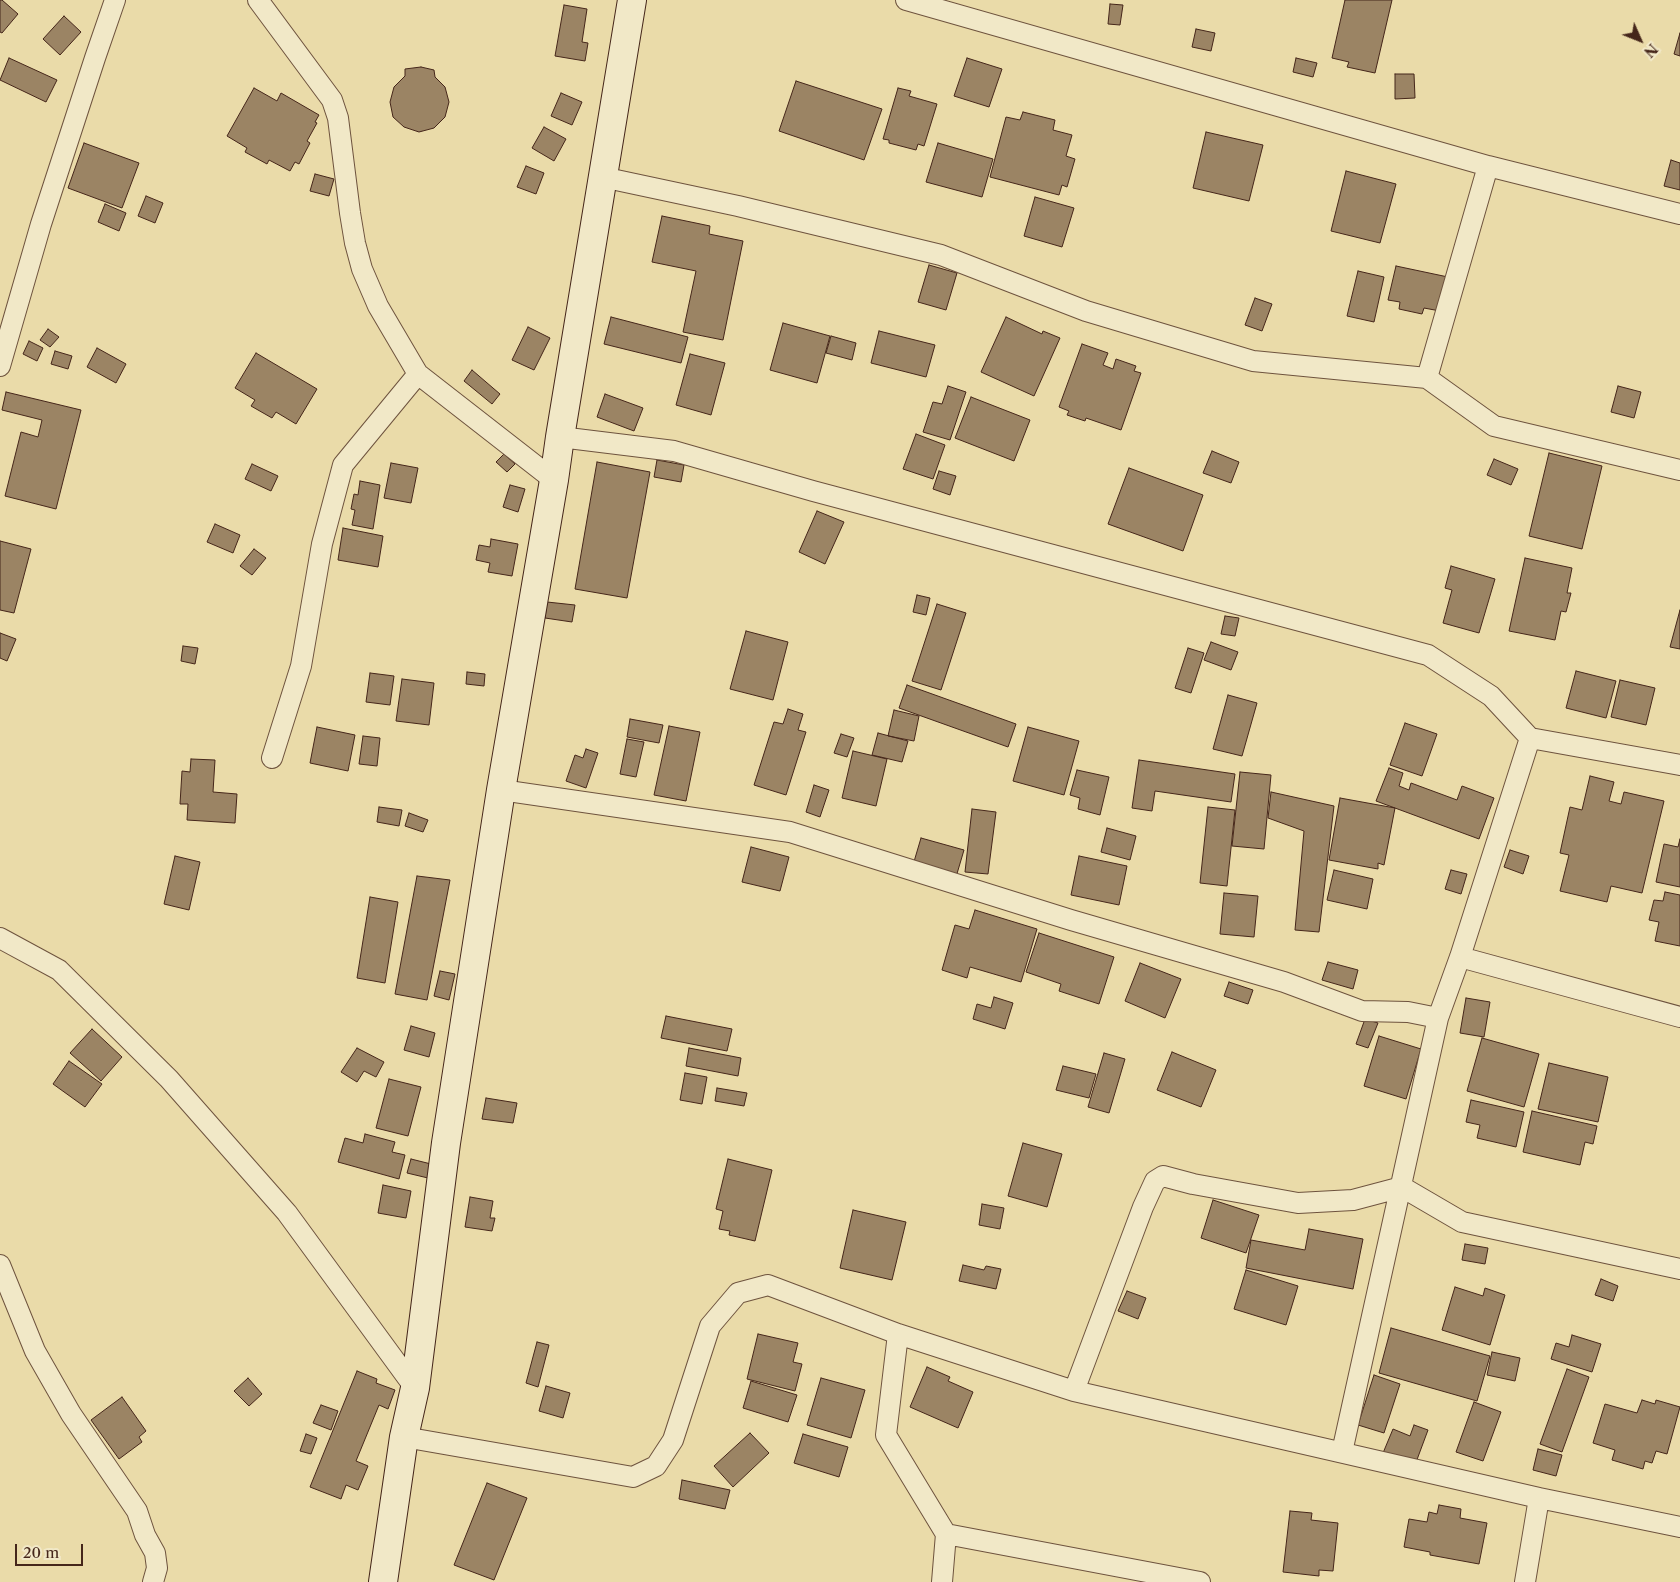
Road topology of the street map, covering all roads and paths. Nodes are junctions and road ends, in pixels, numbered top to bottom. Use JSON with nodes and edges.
{"nodes":[{"id":1,"x":115,"y":0,"type":"edge"},
{"id":2,"x":258,"y":0,"type":"edge"},
{"id":3,"x":632,"y":0,"type":"edge"},
{"id":4,"x":906,"y":0,"type":"edge"},
{"id":5,"x":1488,"y":166,"type":"junction"},
{"id":6,"x":602,"y":177,"type":"junction"},
{"id":7,"x":1680,"y":214,"type":"edge"},
{"id":8,"x":0,"y":366,"type":"edge"},
{"id":9,"x":418,"y":374,"type":"junction"},
{"id":10,"x":1427,"y":378,"type":"junction"},
{"id":11,"x":560,"y":438,"type":"junction"},
{"id":12,"x":1680,"y":470,"type":"edge"},
{"id":13,"x":554,"y":480,"type":"junction"},
{"id":14,"x":1530,"y":738,"type":"junction"},
{"id":15,"x":272,"y":758,"type":"dead end"},
{"id":16,"x":1680,"y":766,"type":"edge"},
{"id":17,"x":502,"y":790,"type":"junction"},
{"id":18,"x":0,"y":938,"type":"edge"},
{"id":19,"x":1460,"y":957,"type":"junction"},
{"id":20,"x":1680,"y":1017,"type":"edge"},
{"id":21,"x":1438,"y":1018,"type":"junction"},
{"id":22,"x":1402,"y":1187,"type":"junction"},
{"id":23,"x":0,"y":1265,"type":"edge"},
{"id":24,"x":1680,"y":1269,"type":"edge"},
{"id":25,"x":898,"y":1334,"type":"junction"},
{"id":26,"x":415,"y":1388,"type":"junction"},
{"id":27,"x":1074,"y":1391,"type":"junction"},
{"id":28,"x":404,"y":1437,"type":"junction"},
{"id":29,"x":1342,"y":1452,"type":"junction"},
{"id":30,"x":1539,"y":1498,"type":"junction"},
{"id":31,"x":1680,"y":1527,"type":"edge"},
{"id":32,"x":946,"y":1534,"type":"junction"},
{"id":33,"x":153,"y":1582,"type":"edge"},
{"id":34,"x":383,"y":1582,"type":"edge"},
{"id":35,"x":942,"y":1582,"type":"edge"},
{"id":36,"x":1200,"y":1582,"type":"edge"},
{"id":37,"x":1525,"y":1582,"type":"edge"}],
"edges":[{"from":1,"to":8,"type":"street"},
{"from":2,"to":9,"type":"street"},
{"from":3,"to":6,"type":"street"},
{"from":4,"to":5,"type":"street"},
{"from":5,"to":7,"type":"street"},
{"from":5,"to":10,"type":"street"},
{"from":6,"to":10,"type":"street"},
{"from":6,"to":11,"type":"street"},
{"from":9,"to":13,"type":"street"},
{"from":9,"to":15,"type":"street"},
{"from":10,"to":12,"type":"street"},
{"from":11,"to":13,"type":"street"},
{"from":11,"to":14,"type":"street"},
{"from":13,"to":17,"type":"street"},
{"from":14,"to":16,"type":"street"},
{"from":14,"to":19,"type":"street"},
{"from":17,"to":21,"type":"street"},
{"from":17,"to":26,"type":"street"},
{"from":18,"to":26,"type":"street"},
{"from":19,"to":20,"type":"street"},
{"from":19,"to":21,"type":"street"},
{"from":21,"to":22,"type":"street"},
{"from":22,"to":24,"type":"street"},
{"from":22,"to":27,"type":"street"},
{"from":22,"to":29,"type":"street"},
{"from":23,"to":33,"type":"street"},
{"from":25,"to":27,"type":"street"},
{"from":25,"to":28,"type":"street"},
{"from":25,"to":32,"type":"street"},
{"from":26,"to":28,"type":"street"},
{"from":27,"to":29,"type":"street"},
{"from":28,"to":34,"type":"street"},
{"from":29,"to":30,"type":"street"},
{"from":30,"to":31,"type":"street"},
{"from":30,"to":37,"type":"street"},
{"from":32,"to":35,"type":"street"},
{"from":32,"to":36,"type":"street"}]}
